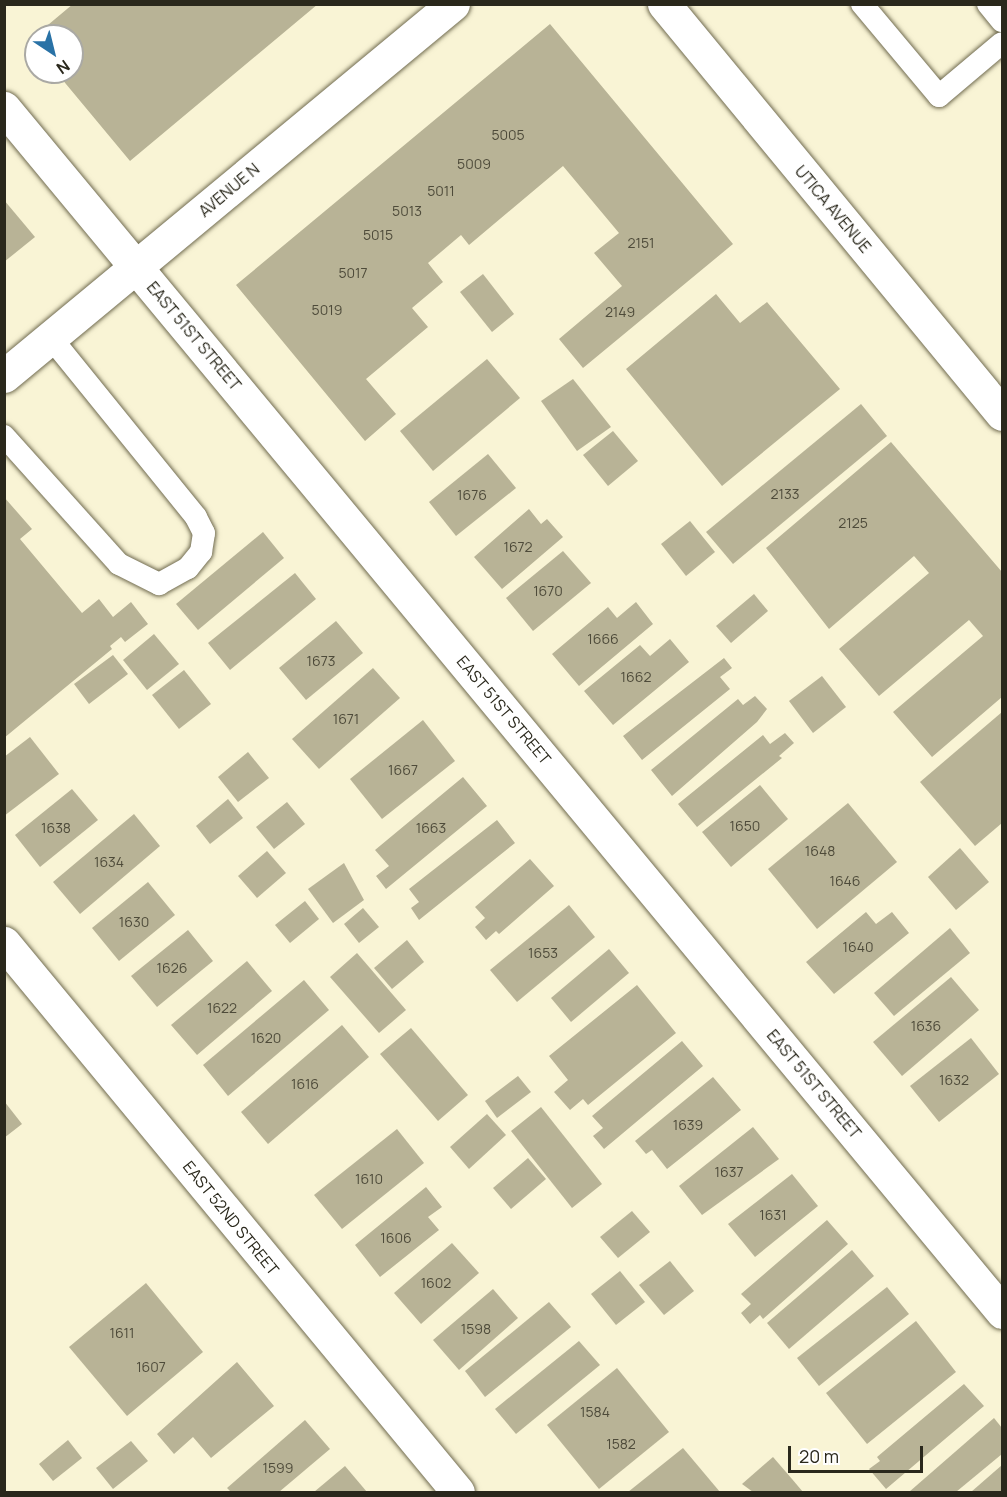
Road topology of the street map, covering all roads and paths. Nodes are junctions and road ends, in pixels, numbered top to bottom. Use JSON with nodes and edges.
{"nodes":[{"id":1,"x":453,"y":4,"type":"edge"},
{"id":2,"x":664,"y":4,"type":"edge"},
{"id":3,"x":862,"y":4,"type":"edge"},
{"id":4,"x":988,"y":4,"type":"edge"},
{"id":5,"x":1002,"y":21,"type":"edge"},
{"id":6,"x":1002,"y":43,"type":"edge"},
{"id":7,"x":4,"y":108,"type":"edge"},
{"id":8,"x":137,"y":267,"type":"junction"},
{"id":9,"x":51,"y":338,"type":"junction"},
{"id":10,"x":4,"y":376,"type":"edge"},
{"id":11,"x":1002,"y":414,"type":"edge"},
{"id":12,"x":4,"y":436,"type":"edge"},
{"id":13,"x":4,"y":943,"type":"edge"},
{"id":14,"x":1002,"y":1312,"type":"edge"},
{"id":15,"x":458,"y":1492,"type":"edge"}],
"edges":[{"from":1,"to":8,"type":"street","name":"AVENUE N"},
{"from":2,"to":11,"type":"street","name":"UTICA AVENUE"},
{"from":3,"to":6,"type":"lane"},
{"from":4,"to":5,"type":"lane"},
{"from":7,"to":8,"type":"street","name":"EAST 51ST STREET"},
{"from":8,"to":9,"type":"street","name":"AVENUE N"},
{"from":8,"to":14,"type":"street","name":"EAST 51ST STREET"},
{"from":9,"to":10,"type":"street","name":"AVENUE N"},
{"from":9,"to":12,"type":"lane"},
{"from":13,"to":15,"type":"street","name":"EAST 52ND STREET"}]}
